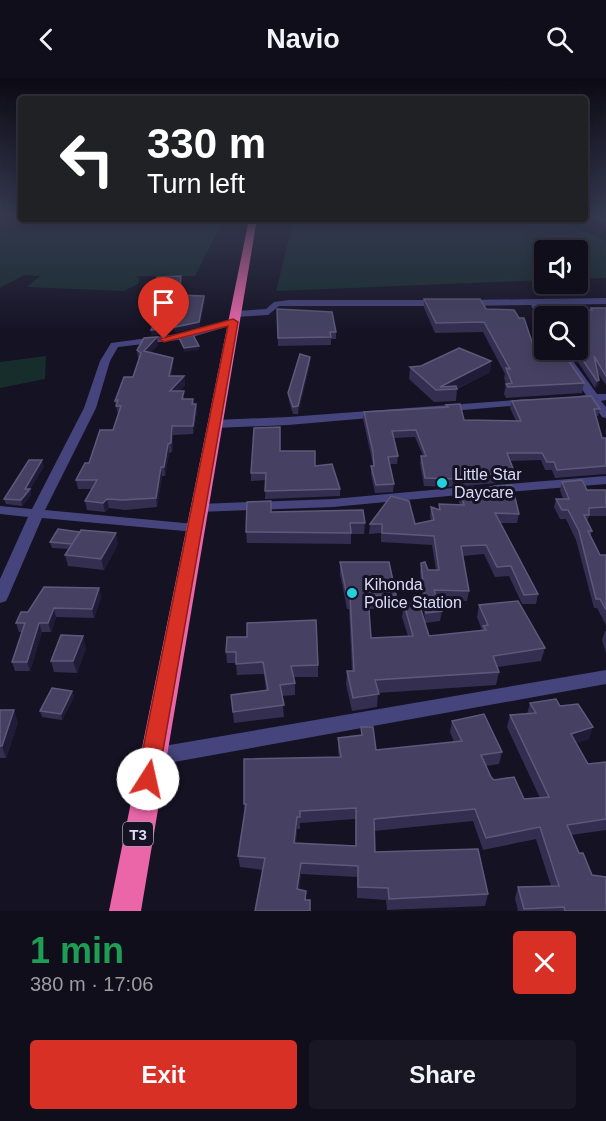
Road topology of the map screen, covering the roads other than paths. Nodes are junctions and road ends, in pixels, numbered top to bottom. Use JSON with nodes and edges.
{"nodes":[{"id":1,"x":246,"y":254,"type":"edge"},
{"id":2,"x":606,"y":301,"type":"edge"},
{"id":3,"x":535,"y":303,"type":"junction"},
{"id":4,"x":536,"y":306,"type":"edge"},
{"id":5,"x":234,"y":318,"type":"junction"},
{"id":6,"x":566,"y":360,"type":"edge"},
{"id":7,"x":606,"y":397,"type":"edge"},
{"id":8,"x":591,"y":398,"type":"junction"},
{"id":9,"x":606,"y":415,"type":"edge"},
{"id":10,"x":214,"y":424,"type":"junction"},
{"id":11,"x":606,"y":480,"type":"edge"},
{"id":12,"x":199,"y":508,"type":"junction"},
{"id":13,"x":0,"y":510,"type":"edge"},
{"id":14,"x":37,"y":513,"type":"junction"},
{"id":15,"x":195,"y":528,"type":"junction"},
{"id":16,"x":0,"y":597,"type":"edge"},
{"id":17,"x":606,"y":677,"type":"edge"},
{"id":18,"x":152,"y":757,"type":"junction"},
{"id":19,"x":125,"y":911,"type":"edge"}],
"edges":[{"from":1,"to":5,"type":"highway","number":"T3"},
{"from":2,"to":3,"type":"street"},
{"from":3,"to":4,"type":"street"},
{"from":3,"to":5,"type":"street"},
{"from":5,"to":10,"type":"highway","number":"T3"},
{"from":5,"to":14,"type":"street"},
{"from":6,"to":8,"type":"street"},
{"from":7,"to":8,"type":"street"},
{"from":8,"to":9,"type":"street"},
{"from":8,"to":10,"type":"street"},
{"from":10,"to":12,"type":"highway","number":"T3"},
{"from":11,"to":12,"type":"street"},
{"from":12,"to":15,"type":"highway","number":"T3"},
{"from":13,"to":14,"type":"street"},
{"from":14,"to":15,"type":"street"},
{"from":14,"to":16,"type":"street"},
{"from":15,"to":18,"type":"highway","number":"T3"},
{"from":17,"to":18,"type":"street"},
{"from":18,"to":19,"type":"highway","number":"T3"}]}
